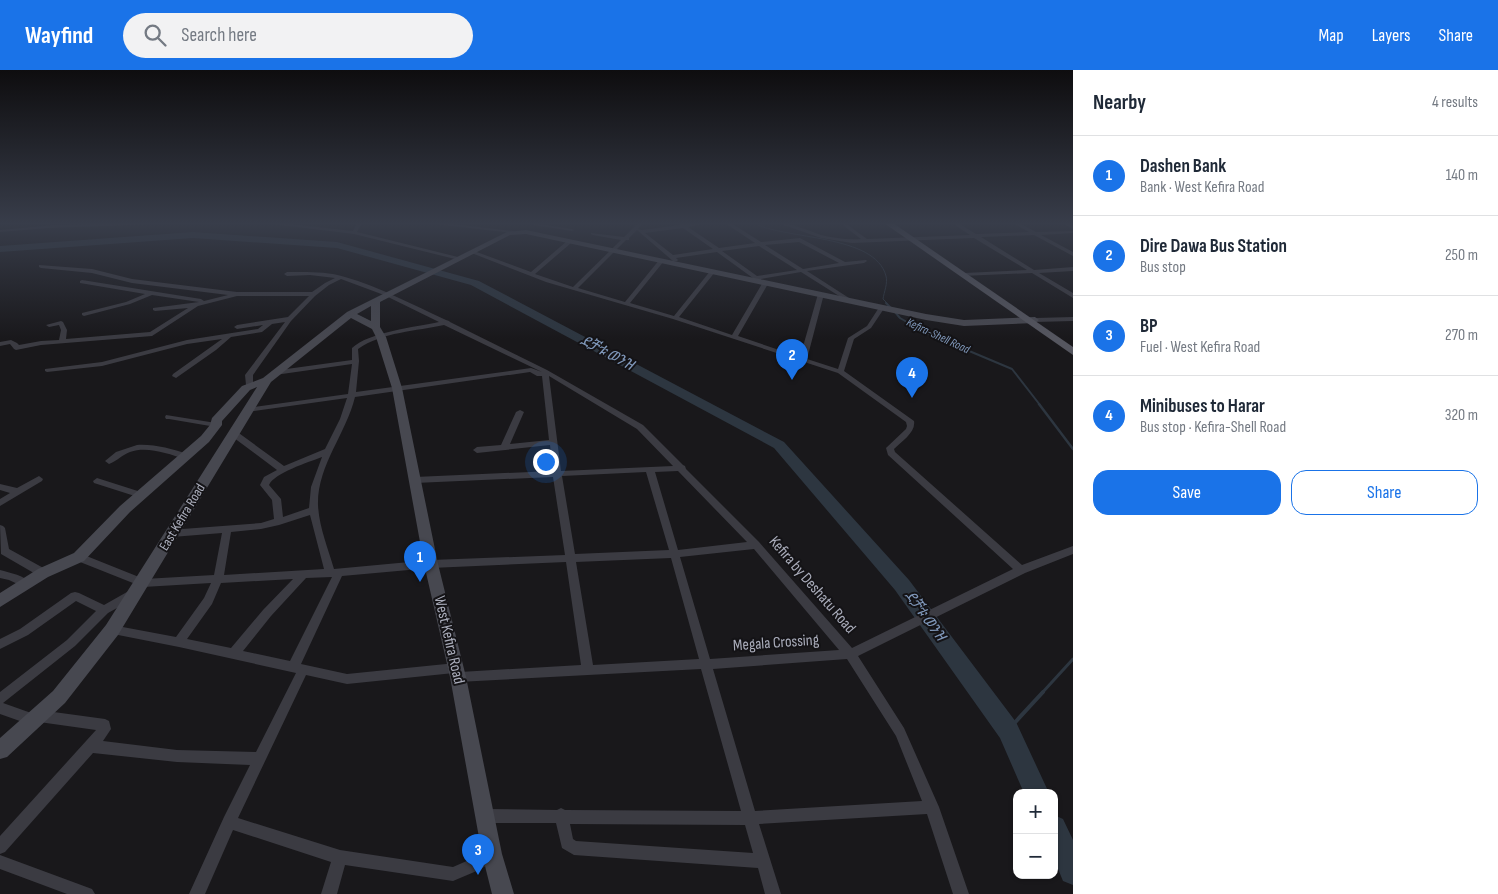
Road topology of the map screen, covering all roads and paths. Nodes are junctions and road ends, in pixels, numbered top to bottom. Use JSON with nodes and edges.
{"nodes":[{"id":1,"x":452,"y":261,"type":"edge"},
{"id":2,"x":496,"y":261,"type":"edge"},
{"id":3,"x":547,"y":261,"type":"edge"},
{"id":4,"x":603,"y":261,"type":"edge"},
{"id":5,"x":661,"y":261,"type":"edge"},
{"id":6,"x":669,"y":261,"type":"edge"},
{"id":7,"x":678,"y":261,"type":"edge"},
{"id":8,"x":733,"y":261,"type":"edge"},
{"id":9,"x":787,"y":261,"type":"edge"},
{"id":10,"x":839,"y":261,"type":"edge"},
{"id":11,"x":861,"y":261,"type":"edge"},
{"id":12,"x":947,"y":261,"type":"edge"},
{"id":13,"x":1017,"y":261,"type":"edge"},
{"id":14,"x":682,"y":264,"type":"junction"},
{"id":15,"x":844,"y":264,"type":"junction"},
{"id":16,"x":41,"y":266,"type":"dead end"},
{"id":17,"x":1073,"y":269,"type":"edge"},
{"id":18,"x":713,"y":271,"type":"junction"},
{"id":19,"x":802,"y":271,"type":"junction"},
{"id":20,"x":1035,"y":272,"type":"junction"},
{"id":21,"x":288,"y":274,"type":"dead end"},
{"id":22,"x":531,"y":275,"type":"junction"},
{"id":23,"x":967,"y":275,"type":"junction"},
{"id":24,"x":340,"y":278,"type":"junction"},
{"id":25,"x":760,"y":280,"type":"junction"},
{"id":26,"x":82,"y":282,"type":"dead end"},
{"id":27,"x":574,"y":288,"type":"junction"},
{"id":28,"x":152,"y":293,"type":"junction"},
{"id":29,"x":237,"y":294,"type":"junction"},
{"id":30,"x":315,"y":294,"type":"junction"},
{"id":31,"x":386,"y":294,"type":"junction"},
{"id":32,"x":821,"y":294,"type":"junction"},
{"id":33,"x":1073,"y":296,"type":"edge"},
{"id":34,"x":847,"y":299,"type":"junction"},
{"id":35,"x":376,"y":300,"type":"junction"},
{"id":36,"x":206,"y":302,"type":"junction"},
{"id":37,"x":626,"y":304,"type":"junction"},
{"id":38,"x":196,"y":305,"type":"junction"},
{"id":39,"x":885,"y":308,"type":"junction"},
{"id":40,"x":155,"y":309,"type":"dead end"},
{"id":41,"x":84,"y":314,"type":"dead end"},
{"id":42,"x":350,"y":314,"type":"junction"},
{"id":43,"x":675,"y":318,"type":"junction"},
{"id":44,"x":290,"y":319,"type":"junction"},
{"id":45,"x":1073,"y":319,"type":"edge"},
{"id":46,"x":1031,"y":321,"type":"junction"},
{"id":47,"x":270,"y":322,"type":"junction"},
{"id":48,"x":447,"y":322,"type":"junction"},
{"id":49,"x":49,"y":325,"type":"dead end"},
{"id":50,"x":237,"y":327,"type":"dead end"},
{"id":51,"x":378,"y":332,"type":"junction"},
{"id":52,"x":229,"y":335,"type":"junction"},
{"id":53,"x":734,"y":337,"type":"junction"},
{"id":54,"x":62,"y":342,"type":"junction"},
{"id":55,"x":1066,"y":343,"type":"edge"},
{"id":56,"x":0,"y":344,"type":"edge"},
{"id":57,"x":1073,"y":352,"type":"edge"},
{"id":58,"x":803,"y":360,"type":"junction"},
{"id":59,"x":356,"y":361,"type":"junction"},
{"id":60,"x":47,"y":370,"type":"dead end"},
{"id":61,"x":840,"y":372,"type":"junction"},
{"id":62,"x":545,"y":374,"type":"junction"},
{"id":63,"x":176,"y":376,"type":"dead end"},
{"id":64,"x":271,"y":376,"type":"junction"},
{"id":65,"x":250,"y":386,"type":"junction"},
{"id":66,"x":397,"y":388,"type":"junction"},
{"id":67,"x":352,"y":396,"type":"junction"},
{"id":68,"x":246,"y":410,"type":"junction"},
{"id":69,"x":520,"y":412,"type":"dead end"},
{"id":70,"x":169,"y":417,"type":"dead end"},
{"id":71,"x":216,"y":425,"type":"junction"},
{"id":72,"x":232,"y":433,"type":"junction"},
{"id":73,"x":553,"y":442,"type":"junction"},
{"id":74,"x":504,"y":448,"type":"junction"},
{"id":75,"x":477,"y":450,"type":"dead end"},
{"id":76,"x":328,"y":451,"type":"junction"},
{"id":77,"x":185,"y":456,"type":"junction"},
{"id":78,"x":109,"y":461,"type":"dead end"},
{"id":79,"x":682,"y":468,"type":"junction"},
{"id":80,"x":283,"y":470,"type":"junction"},
{"id":81,"x":650,"y":470,"type":"junction"},
{"id":82,"x":557,"y":472,"type":"junction"},
{"id":83,"x":39,"y":479,"type":"dead end"},
{"id":84,"x":415,"y":480,"type":"junction"},
{"id":85,"x":97,"y":481,"type":"dead end"},
{"id":86,"x":0,"y":487,"type":"edge"},
{"id":87,"x":18,"y":492,"type":"junction"},
{"id":88,"x":141,"y":495,"type":"junction"},
{"id":89,"x":0,"y":504,"type":"edge"},
{"id":90,"x":314,"y":510,"type":"junction"},
{"id":91,"x":279,"y":522,"type":"junction"},
{"id":92,"x":0,"y":528,"type":"edge"},
{"id":93,"x":227,"y":530,"type":"junction"},
{"id":94,"x":172,"y":533,"type":"junction"},
{"id":95,"x":756,"y":544,"type":"junction"},
{"id":96,"x":1073,"y":550,"type":"edge"},
{"id":97,"x":675,"y":554,"type":"junction"},
{"id":98,"x":79,"y":558,"type":"junction"},
{"id":99,"x":571,"y":558,"type":"junction"},
{"id":100,"x":431,"y":564,"type":"junction"},
{"id":101,"x":1021,"y":570,"type":"junction"},
{"id":102,"x":335,"y":572,"type":"junction"},
{"id":103,"x":42,"y":573,"type":"junction"},
{"id":104,"x":0,"y":574,"type":"edge"},
{"id":105,"x":304,"y":574,"type":"junction"},
{"id":106,"x":218,"y":579,"type":"junction"},
{"id":107,"x":26,"y":584,"type":"junction"},
{"id":108,"x":140,"y":588,"type":"junction"},
{"id":109,"x":0,"y":601,"type":"edge"},
{"id":110,"x":104,"y":610,"type":"junction"},
{"id":111,"x":112,"y":630,"type":"junction"},
{"id":112,"x":179,"y":642,"type":"junction"},
{"id":113,"x":0,"y":644,"type":"edge"},
{"id":114,"x":856,"y":652,"type":"junction"},
{"id":115,"x":233,"y":655,"type":"junction"},
{"id":116,"x":707,"y":664,"type":"junction"},
{"id":117,"x":298,"y":669,"type":"junction"},
{"id":118,"x":588,"y":670,"type":"junction"},
{"id":119,"x":457,"y":672,"type":"junction"},
{"id":120,"x":0,"y":699,"type":"edge"},
{"id":121,"x":0,"y":708,"type":"edge"},
{"id":122,"x":37,"y":718,"type":"junction"},
{"id":123,"x":91,"y":746,"type":"junction"},
{"id":124,"x":0,"y":750,"type":"edge"},
{"id":125,"x":260,"y":759,"type":"junction"},
{"id":126,"x":932,"y":807,"type":"junction"},
{"id":127,"x":561,"y":815,"type":"junction"},
{"id":128,"x":485,"y":816,"type":"junction"},
{"id":129,"x":749,"y":818,"type":"junction"},
{"id":130,"x":229,"y":822,"type":"junction"},
{"id":131,"x":0,"y":848,"type":"edge"},
{"id":132,"x":492,"y":854,"type":"junction"},
{"id":133,"x":340,"y":857,"type":"junction"},
{"id":134,"x":762,"y":861,"type":"junction"},
{"id":135,"x":0,"y":862,"type":"edge"},
{"id":136,"x":87,"y":894,"type":"edge"},
{"id":137,"x":197,"y":894,"type":"edge"},
{"id":138,"x":329,"y":894,"type":"edge"},
{"id":139,"x":503,"y":894,"type":"edge"},
{"id":140,"x":773,"y":894,"type":"edge"},
{"id":141,"x":960,"y":894,"type":"edge"}],
"edges":[{"from":1,"to":31,"type":"main road"},
{"from":2,"to":22,"type":"street"},
{"from":3,"to":22,"type":"street"},
{"from":4,"to":27,"type":"street"},
{"from":5,"to":37,"type":"street"},
{"from":6,"to":14,"type":"main road"},
{"from":7,"to":14,"type":"street"},
{"from":8,"to":25,"type":"street"},
{"from":9,"to":19,"type":"street"},
{"from":10,"to":15,"type":"street"},
{"from":11,"to":15,"type":"street"},
{"from":12,"to":23,"type":"main road"},
{"from":13,"to":20,"type":"street"},
{"from":14,"to":18,"type":"main road"},
{"from":15,"to":19,"type":"street"},
{"from":16,"to":29,"type":"street"},
{"from":17,"to":20,"type":"street"},
{"from":18,"to":25,"type":"main road"},
{"from":18,"to":43,"type":"street"},
{"from":19,"to":25,"type":"street"},
{"from":19,"to":34,"type":"street"},
{"from":20,"to":23,"type":"street"},
{"from":20,"to":33,"type":"street"},
{"from":21,"to":24,"type":"street"},
{"from":22,"to":27,"type":"street"},
{"from":23,"to":46,"type":"main road"},
{"from":24,"to":30,"type":"street"},
{"from":24,"to":31,"type":"street"},
{"from":25,"to":32,"type":"main road"},
{"from":25,"to":53,"type":"street"},
{"from":26,"to":28,"type":"street"},
{"from":27,"to":37,"type":"street"},
{"from":28,"to":36,"type":"street"},
{"from":28,"to":41,"type":"street"},
{"from":29,"to":30,"type":"street"},
{"from":29,"to":36,"type":"street"},
{"from":30,"to":44,"type":"street"},
{"from":31,"to":35,"type":"main road"},
{"from":31,"to":48,"type":"street"},
{"from":32,"to":34,"type":"main road"},
{"from":32,"to":58,"type":"street"},
{"from":34,"to":39,"type":"main road"},
{"from":35,"to":42,"type":"main road","name":"East Kefira Road"},
{"from":35,"to":51,"type":"main road","name":"West Kefira Road"},
{"from":36,"to":38,"type":"street"},
{"from":37,"to":43,"type":"street"},
{"from":38,"to":40,"type":"street"},
{"from":38,"to":54,"type":"street"},
{"from":39,"to":46,"type":"main road"},
{"from":39,"to":61,"type":"street"},
{"from":42,"to":51,"type":"main road"},
{"from":42,"to":64,"type":"main road","name":"East Kefira Road"},
{"from":43,"to":53,"type":"street"},
{"from":44,"to":47,"type":"street"},
{"from":44,"to":65,"type":"street"},
{"from":45,"to":46,"type":"street"},
{"from":46,"to":55,"type":"main road"},
{"from":47,"to":50,"type":"street"},
{"from":47,"to":52,"type":"street"},
{"from":48,"to":51,"type":"street"},
{"from":48,"to":62,"type":"street"},
{"from":49,"to":54,"type":"street"},
{"from":51,"to":59,"type":"street"},
{"from":51,"to":66,"type":"main road","name":"West Kefira Road"},
{"from":52,"to":60,"type":"street"},
{"from":52,"to":63,"type":"street"},
{"from":53,"to":58,"type":"street"},
{"from":54,"to":56,"type":"street"},
{"from":55,"to":57,"type":"main road"},
{"from":58,"to":61,"type":"street"},
{"from":59,"to":64,"type":"street"},
{"from":59,"to":67,"type":"street"},
{"from":61,"to":101,"type":"street"},
{"from":62,"to":66,"type":"street"},
{"from":62,"to":73,"type":"street"},
{"from":62,"to":79,"type":"street","name":"Kefira by Deshatu Road"},
{"from":64,"to":65,"type":"main road"},
{"from":64,"to":68,"type":"main road","name":"East Kefira Road"},
{"from":65,"to":71,"type":"main road"},
{"from":66,"to":67,"type":"street"},
{"from":66,"to":84,"type":"main road","name":"West Kefira Road"},
{"from":67,"to":68,"type":"street"},
{"from":67,"to":76,"type":"street"},
{"from":68,"to":72,"type":"main road","name":"East Kefira Road"},
{"from":69,"to":74,"type":"street"},
{"from":70,"to":71,"type":"street"},
{"from":71,"to":77,"type":"main road"},
{"from":72,"to":80,"type":"street"},
{"from":72,"to":94,"type":"main road","name":"East Kefira Road"},
{"from":73,"to":74,"type":"street"},
{"from":73,"to":82,"type":"street"},
{"from":74,"to":75,"type":"street"},
{"from":76,"to":80,"type":"street"},
{"from":76,"to":90,"type":"street"},
{"from":77,"to":78,"type":"street"},
{"from":77,"to":88,"type":"main road"},
{"from":79,"to":81,"type":"street"},
{"from":79,"to":95,"type":"street","name":"Kefira by Deshatu Road"},
{"from":80,"to":91,"type":"street"},
{"from":81,"to":82,"type":"street"},
{"from":81,"to":97,"type":"street"},
{"from":82,"to":84,"type":"street"},
{"from":82,"to":99,"type":"street"},
{"from":83,"to":87,"type":"street"},
{"from":84,"to":100,"type":"main road","name":"West Kefira Road"},
{"from":85,"to":88,"type":"street"},
{"from":86,"to":87,"type":"street"},
{"from":87,"to":89,"type":"street"},
{"from":88,"to":98,"type":"main road"},
{"from":90,"to":91,"type":"street"},
{"from":90,"to":102,"type":"street"},
{"from":91,"to":93,"type":"street"},
{"from":92,"to":103,"type":"street"},
{"from":93,"to":94,"type":"street"},
{"from":93,"to":106,"type":"street"},
{"from":94,"to":108,"type":"main road","name":"East Kefira Road"},
{"from":95,"to":97,"type":"street"},
{"from":95,"to":114,"type":"street","name":"Kefira by Deshatu Road"},
{"from":96,"to":101,"type":"street","name":"Megala Crossing"},
{"from":97,"to":99,"type":"street"},
{"from":97,"to":116,"type":"street"},
{"from":98,"to":103,"type":"main road"},
{"from":98,"to":108,"type":"street"},
{"from":99,"to":100,"type":"street"},
{"from":99,"to":118,"type":"street"},
{"from":100,"to":102,"type":"street"},
{"from":100,"to":119,"type":"main road","name":"West Kefira Road"},
{"from":101,"to":114,"type":"street","name":"Megala Crossing"},
{"from":102,"to":105,"type":"street"},
{"from":102,"to":117,"type":"street"},
{"from":103,"to":107,"type":"main road"},
{"from":104,"to":107,"type":"street"},
{"from":105,"to":106,"type":"street"},
{"from":105,"to":115,"type":"street"},
{"from":106,"to":108,"type":"street"},
{"from":106,"to":112,"type":"street"},
{"from":107,"to":109,"type":"main road"},
{"from":108,"to":110,"type":"street"},
{"from":108,"to":111,"type":"main road","name":"East Kefira Road"},
{"from":110,"to":113,"type":"street"},
{"from":110,"to":120,"type":"street"},
{"from":111,"to":112,"type":"street","name":"Megala Crossing"},
{"from":111,"to":122,"type":"main road","name":"East Kefira Road"},
{"from":112,"to":115,"type":"street","name":"Megala Crossing"},
{"from":114,"to":116,"type":"street","name":"Megala Crossing"},
{"from":114,"to":126,"type":"street","name":"Kefira by Deshatu Road"},
{"from":115,"to":117,"type":"street","name":"Megala Crossing"},
{"from":116,"to":118,"type":"street","name":"Megala Crossing"},
{"from":116,"to":129,"type":"street"},
{"from":117,"to":119,"type":"street","name":"Megala Crossing"},
{"from":117,"to":125,"type":"street"},
{"from":118,"to":119,"type":"street","name":"Megala Crossing"},
{"from":119,"to":128,"type":"main road","name":"West Kefira Road"},
{"from":121,"to":122,"type":"street"},
{"from":122,"to":123,"type":"street"},
{"from":122,"to":124,"type":"main road","name":"East Kefira Road"},
{"from":123,"to":125,"type":"street"},
{"from":123,"to":131,"type":"street"},
{"from":125,"to":130,"type":"street"},
{"from":126,"to":129,"type":"street"},
{"from":126,"to":141,"type":"street","name":"Kefira by Deshatu Road"},
{"from":127,"to":128,"type":"street"},
{"from":127,"to":129,"type":"street"},
{"from":127,"to":134,"type":"street"},
{"from":128,"to":132,"type":"main road","name":"West Kefira Road"},
{"from":129,"to":134,"type":"street"},
{"from":130,"to":133,"type":"street"},
{"from":130,"to":137,"type":"street"},
{"from":132,"to":133,"type":"street"},
{"from":132,"to":139,"type":"main road","name":"West Kefira Road"},
{"from":133,"to":138,"type":"street"},
{"from":134,"to":140,"type":"street"},
{"from":135,"to":136,"type":"street"}]}
